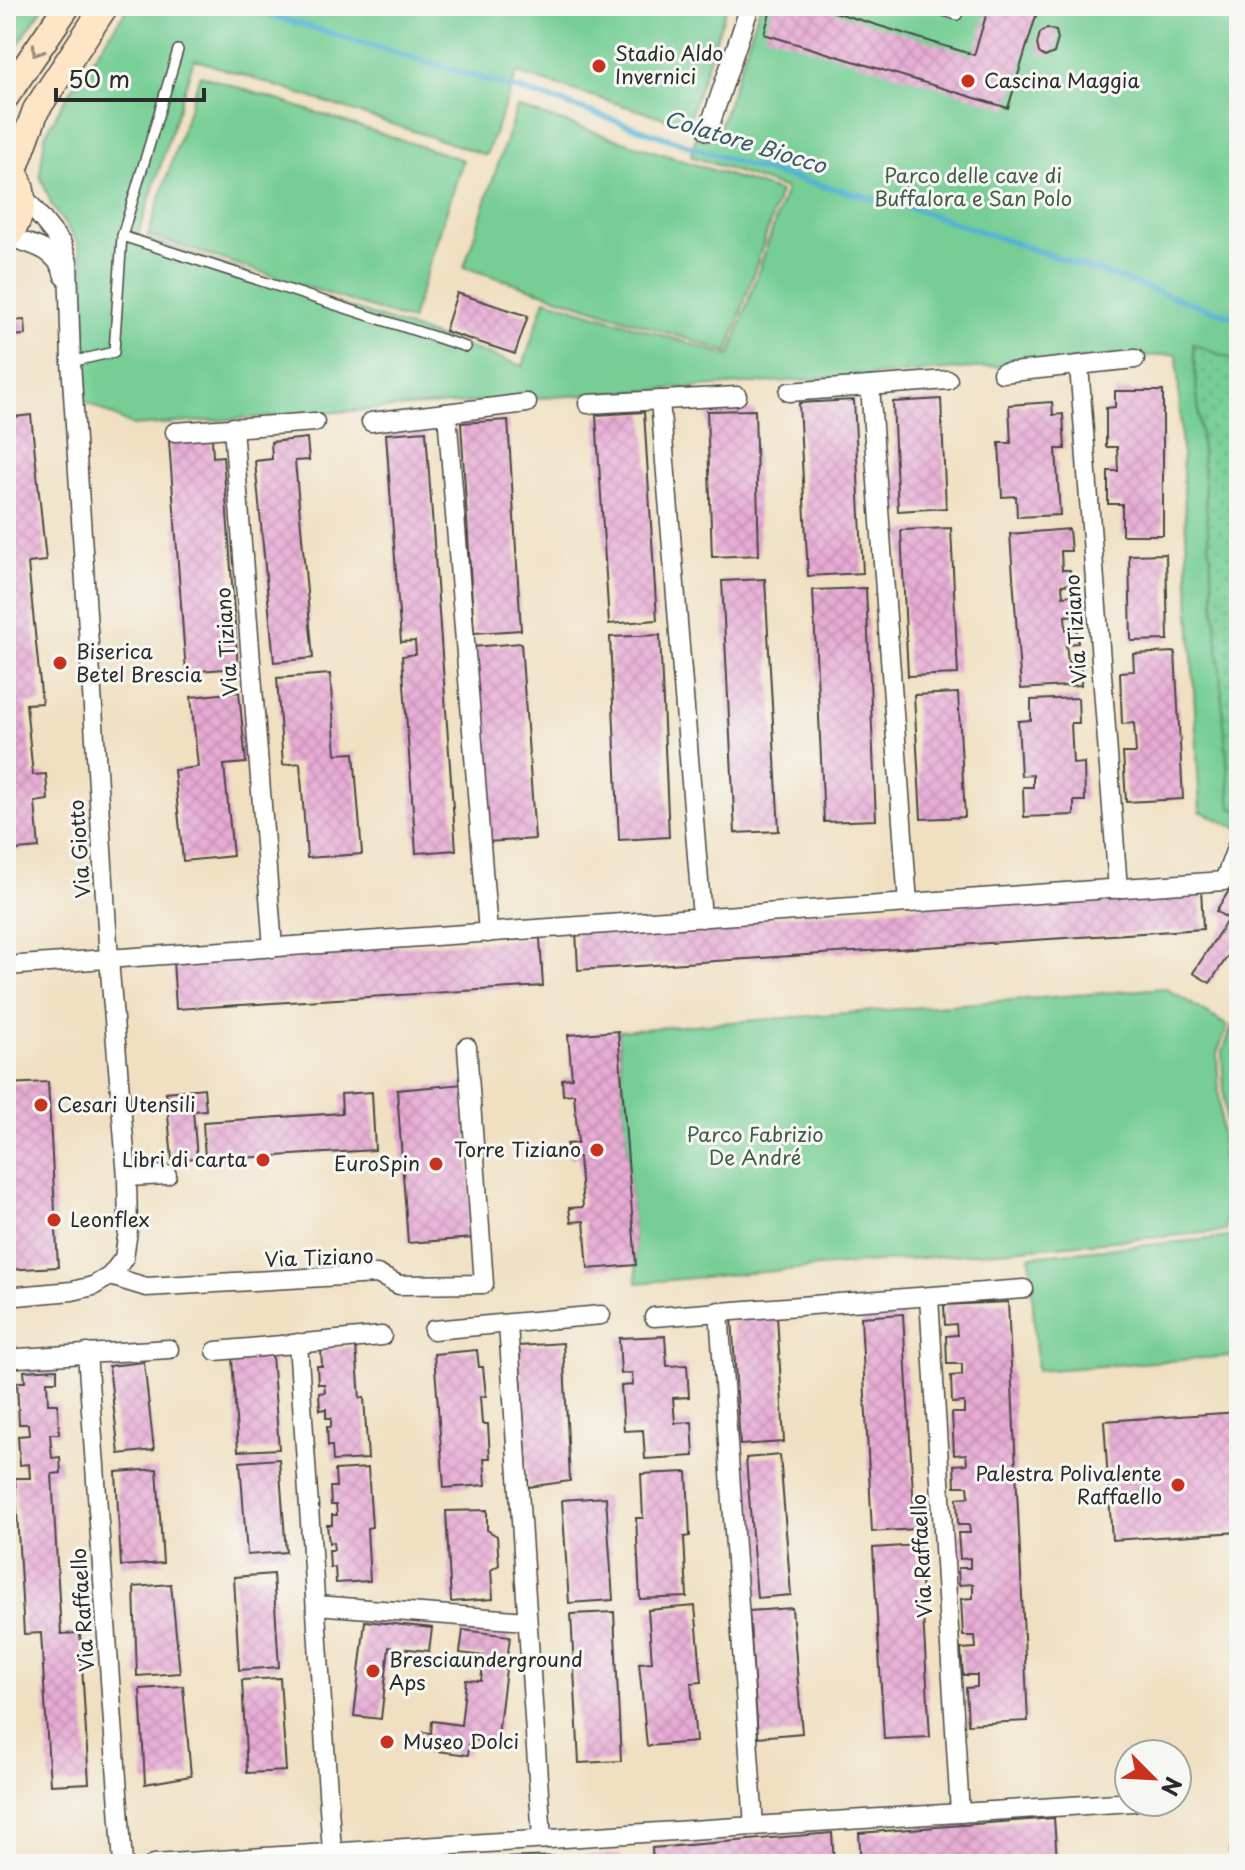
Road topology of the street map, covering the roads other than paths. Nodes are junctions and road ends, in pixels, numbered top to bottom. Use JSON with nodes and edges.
{"nodes":[{"id":1,"x":67,"y":6,"type":"edge"},
{"id":2,"x":105,"y":6,"type":"edge"},
{"id":3,"x":750,"y":6,"type":"edge"},
{"id":4,"x":928,"y":6,"type":"edge"},
{"id":5,"x":957,"y":15,"type":"dead end"},
{"id":6,"x":178,"y":50,"type":"dead end"},
{"id":7,"x":6,"y":96,"type":"edge"},
{"id":8,"x":708,"y":131,"type":"dead end"},
{"id":9,"x":14,"y":175,"type":"edge"},
{"id":10,"x":122,"y":236,"type":"junction"},
{"id":11,"x":7,"y":238,"type":"edge"},
{"id":12,"x":69,"y":306,"type":"junction"},
{"id":13,"x":466,"y":347,"type":"dead end"},
{"id":14,"x":1135,"y":359,"type":"dead end"},
{"id":15,"x":71,"y":362,"type":"junction"},
{"id":16,"x":1079,"y":365,"type":"junction"},
{"id":17,"x":1002,"y":373,"type":"dead end"},
{"id":18,"x":948,"y":380,"type":"dead end"},
{"id":19,"x":870,"y":386,"type":"junction"},
{"id":20,"x":789,"y":392,"type":"dead end"},
{"id":21,"x":737,"y":396,"type":"dead end"},
{"id":22,"x":660,"y":400,"type":"junction"},
{"id":23,"x":527,"y":403,"type":"dead end"},
{"id":24,"x":588,"y":404,"type":"dead end"},
{"id":25,"x":447,"y":413,"type":"junction"},
{"id":26,"x":315,"y":422,"type":"dead end"},
{"id":27,"x":371,"y":422,"type":"dead end"},
{"id":28,"x":233,"y":427,"type":"junction"},
{"id":29,"x":175,"y":432,"type":"dead end"},
{"id":30,"x":1239,"y":840,"type":"edge"},
{"id":31,"x":1118,"y":889,"type":"junction"},
{"id":32,"x":908,"y":903,"type":"junction"},
{"id":33,"x":702,"y":918,"type":"junction"},
{"id":34,"x":488,"y":933,"type":"junction"},
{"id":35,"x":273,"y":948,"type":"junction"},
{"id":36,"x":109,"y":959,"type":"junction"},
{"id":37,"x":6,"y":966,"type":"edge"},
{"id":38,"x":467,"y":1047,"type":"dead end"},
{"id":39,"x":167,"y":1175,"type":"dead end"},
{"id":40,"x":127,"y":1177,"type":"junction"},
{"id":41,"x":110,"y":1276,"type":"junction"},
{"id":42,"x":1024,"y":1289,"type":"dead end"},
{"id":43,"x":6,"y":1297,"type":"edge"},
{"id":44,"x":929,"y":1297,"type":"junction"},
{"id":45,"x":719,"y":1311,"type":"junction"},
{"id":46,"x":601,"y":1315,"type":"dead end"},
{"id":47,"x":654,"y":1317,"type":"dead end"},
{"id":48,"x":508,"y":1324,"type":"junction"},
{"id":49,"x":433,"y":1330,"type":"dead end"},
{"id":50,"x":382,"y":1336,"type":"dead end"},
{"id":51,"x":298,"y":1343,"type":"junction"},
{"id":52,"x":169,"y":1349,"type":"dead end"},
{"id":53,"x":216,"y":1351,"type":"dead end"},
{"id":54,"x":87,"y":1353,"type":"junction"},
{"id":55,"x":18,"y":1358,"type":"dead end"},
{"id":56,"x":316,"y":1605,"type":"junction"},
{"id":57,"x":527,"y":1621,"type":"junction"},
{"id":58,"x":1113,"y":1803,"type":"edge"},
{"id":59,"x":960,"y":1813,"type":"junction"},
{"id":60,"x":754,"y":1826,"type":"junction"},
{"id":61,"x":542,"y":1839,"type":"junction"},
{"id":62,"x":1235,"y":1850,"type":"dead end"},
{"id":63,"x":332,"y":1852,"type":"junction"},
{"id":64,"x":123,"y":1864,"type":"edge"},
{"id":65,"x":154,"y":1864,"type":"edge"},
{"id":66,"x":1236,"y":1864,"type":"edge"}],
"edges":[{"from":1,"to":7,"type":"street","one_way":true},
{"from":2,"to":9,"type":"street"},
{"from":3,"to":8,"type":"street"},
{"from":4,"to":5,"type":"lane"},
{"from":6,"to":10,"type":"lane"},
{"from":9,"to":11,"type":"street"},
{"from":9,"to":12,"type":"street","name":"Via Giotto"},
{"from":10,"to":13,"type":"lane"},
{"from":10,"to":15,"type":"lane"},
{"from":11,"to":12,"type":"street","name":"Via Giotto"},
{"from":12,"to":15,"type":"street","name":"Via Giotto"},
{"from":14,"to":16,"type":"street"},
{"from":15,"to":36,"type":"street","name":"Via Giotto"},
{"from":16,"to":17,"type":"street"},
{"from":16,"to":31,"type":"street","name":"Via Tiziano"},
{"from":18,"to":19,"type":"street"},
{"from":19,"to":20,"type":"street"},
{"from":19,"to":32,"type":"street"},
{"from":21,"to":22,"type":"street"},
{"from":22,"to":24,"type":"street"},
{"from":22,"to":33,"type":"street"},
{"from":23,"to":25,"type":"street"},
{"from":25,"to":27,"type":"street"},
{"from":25,"to":34,"type":"street"},
{"from":26,"to":28,"type":"street"},
{"from":28,"to":29,"type":"street"},
{"from":28,"to":35,"type":"street","name":"Via Tiziano"},
{"from":30,"to":31,"type":"street"},
{"from":31,"to":32,"type":"street"},
{"from":32,"to":33,"type":"street"},
{"from":33,"to":34,"type":"street"},
{"from":34,"to":35,"type":"street"},
{"from":35,"to":36,"type":"street"},
{"from":36,"to":37,"type":"street"},
{"from":36,"to":40,"type":"street","name":"Via Giotto"},
{"from":38,"to":41,"type":"street","name":"Via Tiziano"},
{"from":39,"to":40,"type":"street"},
{"from":40,"to":41,"type":"street","name":"Via Giotto"},
{"from":41,"to":43,"type":"street"},
{"from":42,"to":44,"type":"street"},
{"from":44,"to":45,"type":"street"},
{"from":44,"to":59,"type":"street","name":"Via Raffaello"},
{"from":45,"to":47,"type":"street"},
{"from":45,"to":60,"type":"street"},
{"from":46,"to":48,"type":"street"},
{"from":48,"to":49,"type":"street"},
{"from":48,"to":57,"type":"street"},
{"from":50,"to":51,"type":"street"},
{"from":51,"to":53,"type":"street"},
{"from":51,"to":56,"type":"street"},
{"from":52,"to":54,"type":"street"},
{"from":54,"to":55,"type":"street"},
{"from":54,"to":64,"type":"street","name":"Via Raffaello"},
{"from":56,"to":57,"type":"street"},
{"from":56,"to":63,"type":"street"},
{"from":57,"to":61,"type":"street"},
{"from":58,"to":59,"type":"street"},
{"from":59,"to":60,"type":"street"},
{"from":60,"to":61,"type":"street"},
{"from":61,"to":63,"type":"street"},
{"from":62,"to":66,"type":"lane"},
{"from":63,"to":65,"type":"street"}]}
